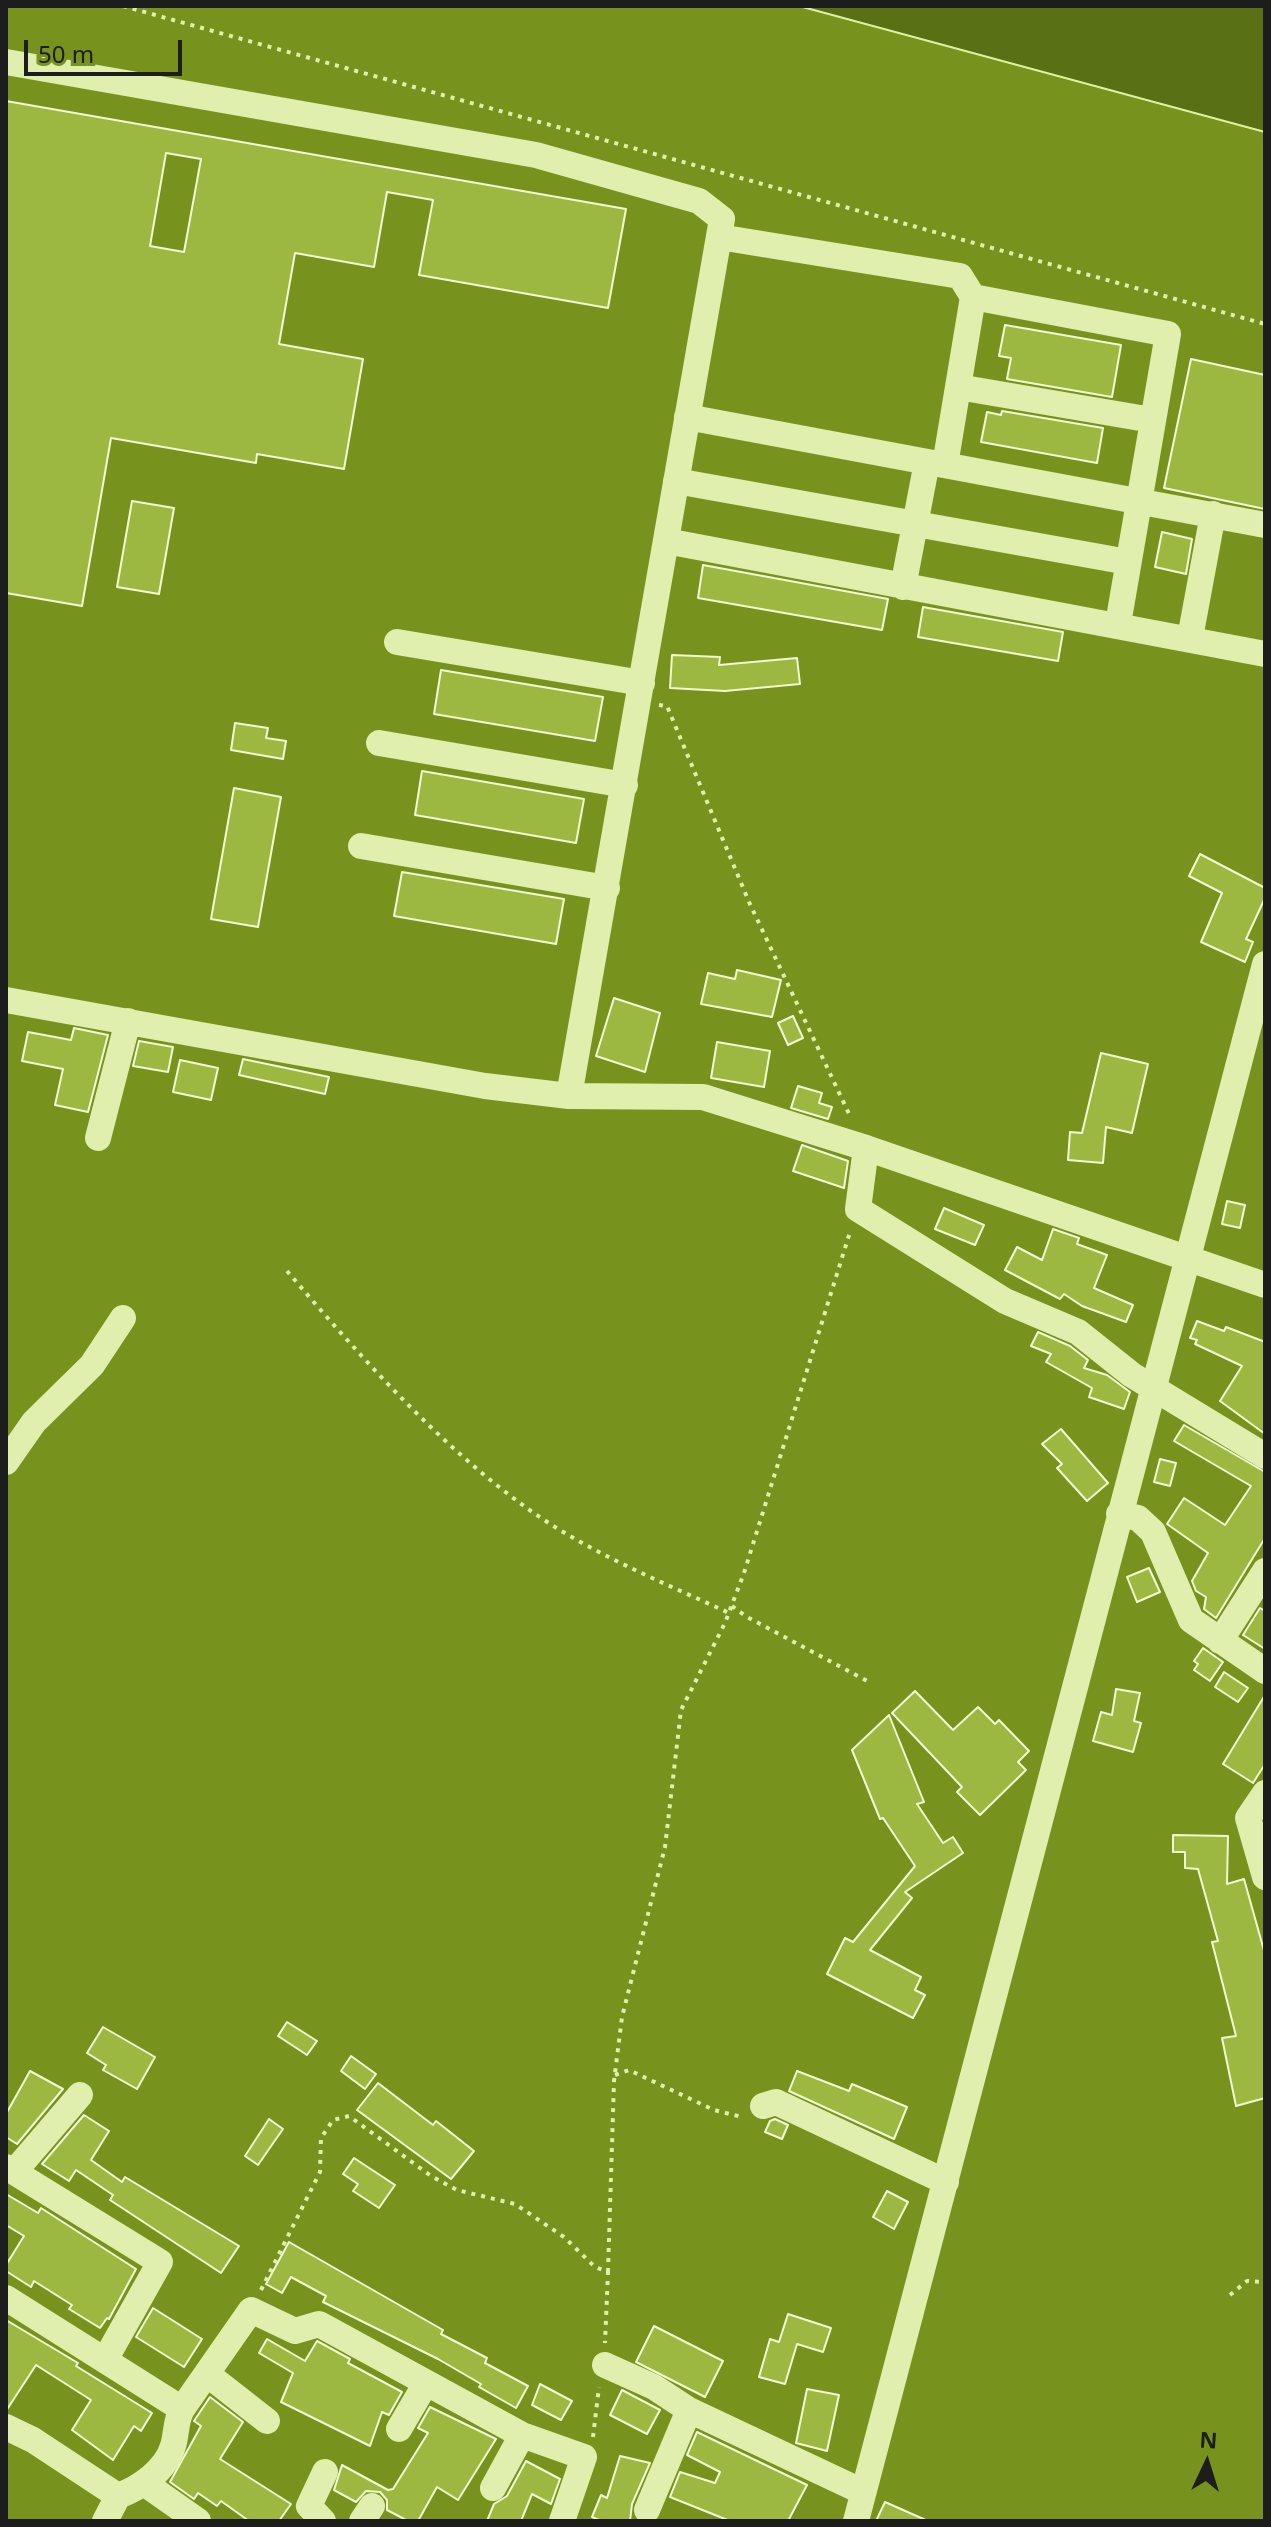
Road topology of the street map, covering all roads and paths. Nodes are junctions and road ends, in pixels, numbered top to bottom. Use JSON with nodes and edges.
{"nodes":[{"id":1,"x":123,"y":6,"type":"edge"},
{"id":2,"x":6,"y":62,"type":"edge"},
{"id":3,"x":719,"y":237,"type":"junction"},
{"id":4,"x":973,"y":297,"type":"junction"},
{"id":5,"x":1265,"y":324,"type":"edge"},
{"id":6,"x":958,"y":387,"type":"junction"},
{"id":7,"x":687,"y":417,"type":"junction"},
{"id":8,"x":1152,"y":420,"type":"junction"},
{"id":9,"x":936,"y":464,"type":"junction"},
{"id":10,"x":676,"y":481,"type":"junction"},
{"id":11,"x":1140,"y":499,"type":"junction"},
{"id":12,"x":1213,"y":514,"type":"junction"},
{"id":13,"x":1265,"y":525,"type":"edge"},
{"id":14,"x":916,"y":526,"type":"junction"},
{"id":15,"x":666,"y":541,"type":"junction"},
{"id":16,"x":1128,"y":562,"type":"junction"},
{"id":17,"x":903,"y":587,"type":"junction"},
{"id":18,"x":1118,"y":624,"type":"junction"},
{"id":19,"x":1190,"y":638,"type":"junction"},
{"id":20,"x":397,"y":642,"type":"dead end"},
{"id":21,"x":1265,"y":654,"type":"edge"},
{"id":22,"x":641,"y":692,"type":"junction"},
{"id":23,"x":379,"y":743,"type":"dead end"},
{"id":24,"x":625,"y":785,"type":"junction"},
{"id":25,"x":361,"y":846,"type":"dead end"},
{"id":26,"x":607,"y":888,"type":"junction"},
{"id":27,"x":1265,"y":964,"type":"edge"},
{"id":28,"x":6,"y":1000,"type":"edge"},
{"id":29,"x":128,"y":1021,"type":"junction"},
{"id":30,"x":569,"y":1096,"type":"junction"},
{"id":31,"x":98,"y":1138,"type":"dead end"},
{"id":32,"x":858,"y":1146,"type":"junction"},
{"id":33,"x":858,"y":1209,"type":"junction"},
{"id":34,"x":1185,"y":1259,"type":"junction"},
{"id":35,"x":287,"y":1271,"type":"dead end"},
{"id":36,"x":1265,"y":1285,"type":"edge"},
{"id":37,"x":123,"y":1318,"type":"dead end"},
{"id":38,"x":1155,"y":1386,"type":"junction"},
{"id":39,"x":1265,"y":1456,"type":"edge"},
{"id":40,"x":6,"y":1462,"type":"edge"},
{"id":41,"x":1119,"y":1514,"type":"junction"},
{"id":42,"x":1265,"y":1571,"type":"edge"},
{"id":43,"x":732,"y":1606,"type":"junction"},
{"id":44,"x":729,"y":1613,"type":"junction"},
{"id":45,"x":1220,"y":1641,"type":"junction"},
{"id":46,"x":1265,"y":1671,"type":"edge"},
{"id":47,"x":871,"y":1683,"type":"dead end"},
{"id":48,"x":1265,"y":1793,"type":"edge"},
{"id":49,"x":1265,"y":1877,"type":"edge"},
{"id":50,"x":615,"y":2075,"type":"junction"},
{"id":51,"x":80,"y":2095,"type":"dead end"},
{"id":52,"x":763,"y":2106,"type":"joint"},
{"id":53,"x":10,"y":2169,"type":"edge"},
{"id":54,"x":946,"y":2182,"type":"junction"},
{"id":55,"x":608,"y":2272,"type":"junction"},
{"id":56,"x":1265,"y":2282,"type":"edge"},
{"id":57,"x":1230,"y":2295,"type":"dead end"},
{"id":58,"x":6,"y":2298,"type":"edge"},
{"id":59,"x":251,"y":2310,"type":"junction"},
{"id":60,"x":105,"y":2360,"type":"junction"},
{"id":61,"x":605,"y":2365,"type":"junction"},
{"id":62,"x":207,"y":2374,"type":"junction"},
{"id":63,"x":426,"y":2383,"type":"junction"},
{"id":64,"x":182,"y":2409,"type":"junction"},
{"id":65,"x":689,"y":2410,"type":"junction"},
{"id":66,"x":267,"y":2421,"type":"dead end"},
{"id":67,"x":6,"y":2427,"type":"edge"},
{"id":68,"x":399,"y":2429,"type":"dead end"},
{"id":69,"x":522,"y":2435,"type":"junction"},
{"id":70,"x":584,"y":2457,"type":"junction"},
{"id":71,"x":325,"y":2472,"type":"dead end"},
{"id":72,"x":144,"y":2483,"type":"junction"},
{"id":73,"x":493,"y":2488,"type":"dead end"},
{"id":74,"x":863,"y":2492,"type":"junction"},
{"id":75,"x":118,"y":2496,"type":"junction"},
{"id":76,"x":647,"y":2510,"type":"dead end"},
{"id":77,"x":105,"y":2521,"type":"edge"},
{"id":78,"x":198,"y":2521,"type":"edge"},
{"id":79,"x":323,"y":2521,"type":"edge"},
{"id":80,"x":562,"y":2521,"type":"edge"},
{"id":81,"x":856,"y":2521,"type":"edge"}],
"edges":[{"from":1,"to":5,"type":"path"},
{"from":2,"to":3,"type":"street"},
{"from":3,"to":4,"type":"street"},
{"from":3,"to":7,"type":"street"},
{"from":4,"to":6,"type":"street"},
{"from":4,"to":8,"type":"street"},
{"from":6,"to":8,"type":"street"},
{"from":6,"to":9,"type":"street"},
{"from":7,"to":9,"type":"street"},
{"from":7,"to":10,"type":"street"},
{"from":8,"to":11,"type":"street"},
{"from":9,"to":11,"type":"street"},
{"from":9,"to":14,"type":"street"},
{"from":10,"to":14,"type":"street"},
{"from":10,"to":15,"type":"street"},
{"from":11,"to":12,"type":"street"},
{"from":11,"to":16,"type":"street"},
{"from":12,"to":13,"type":"street"},
{"from":12,"to":19,"type":"street"},
{"from":14,"to":16,"type":"street"},
{"from":14,"to":17,"type":"street"},
{"from":15,"to":17,"type":"street"},
{"from":15,"to":22,"type":"street"},
{"from":16,"to":18,"type":"street"},
{"from":17,"to":18,"type":"street"},
{"from":18,"to":19,"type":"street"},
{"from":19,"to":21,"type":"street"},
{"from":20,"to":22,"type":"street"},
{"from":22,"to":24,"type":"street"},
{"from":22,"to":32,"type":"path"},
{"from":23,"to":24,"type":"street"},
{"from":24,"to":26,"type":"street"},
{"from":25,"to":26,"type":"street"},
{"from":26,"to":30,"type":"street"},
{"from":27,"to":34,"type":"street"},
{"from":28,"to":29,"type":"street"},
{"from":29,"to":30,"type":"street"},
{"from":29,"to":31,"type":"street"},
{"from":30,"to":32,"type":"street"},
{"from":32,"to":33,"type":"street"},
{"from":32,"to":34,"type":"street"},
{"from":33,"to":38,"type":"street"},
{"from":33,"to":43,"type":"path"},
{"from":34,"to":36,"type":"street"},
{"from":34,"to":38,"type":"street"},
{"from":35,"to":44,"type":"path"},
{"from":37,"to":40,"type":"street"},
{"from":38,"to":39,"type":"street"},
{"from":38,"to":41,"type":"street"},
{"from":41,"to":45,"type":"street"},
{"from":41,"to":54,"type":"street"},
{"from":42,"to":45,"type":"street"},
{"from":43,"to":44,"type":"path"},
{"from":43,"to":47,"type":"path"},
{"from":44,"to":50,"type":"path"},
{"from":45,"to":46,"type":"street"},
{"from":48,"to":49,"type":"street"},
{"from":50,"to":52,"type":"path"},
{"from":50,"to":55,"type":"path"},
{"from":51,"to":53,"type":"street"},
{"from":52,"to":54,"type":"street"},
{"from":53,"to":60,"type":"street"},
{"from":54,"to":74,"type":"street"},
{"from":55,"to":59,"type":"path"},
{"from":55,"to":61,"type":"path"},
{"from":56,"to":57,"type":"path"},
{"from":58,"to":60,"type":"street"},
{"from":59,"to":62,"type":"street"},
{"from":59,"to":63,"type":"street"},
{"from":60,"to":64,"type":"street"},
{"from":61,"to":65,"type":"street"},
{"from":61,"to":70,"type":"path"},
{"from":62,"to":64,"type":"street"},
{"from":62,"to":66,"type":"street"},
{"from":63,"to":68,"type":"street"},
{"from":63,"to":69,"type":"street"},
{"from":64,"to":72,"type":"street"},
{"from":65,"to":74,"type":"street"},
{"from":65,"to":76,"type":"street"},
{"from":67,"to":75,"type":"street"},
{"from":69,"to":70,"type":"street"},
{"from":69,"to":73,"type":"street"},
{"from":70,"to":80,"type":"street"},
{"from":71,"to":79,"type":"street"},
{"from":72,"to":75,"type":"street"},
{"from":72,"to":78,"type":"street"},
{"from":74,"to":81,"type":"street"},
{"from":75,"to":77,"type":"street"}]}
